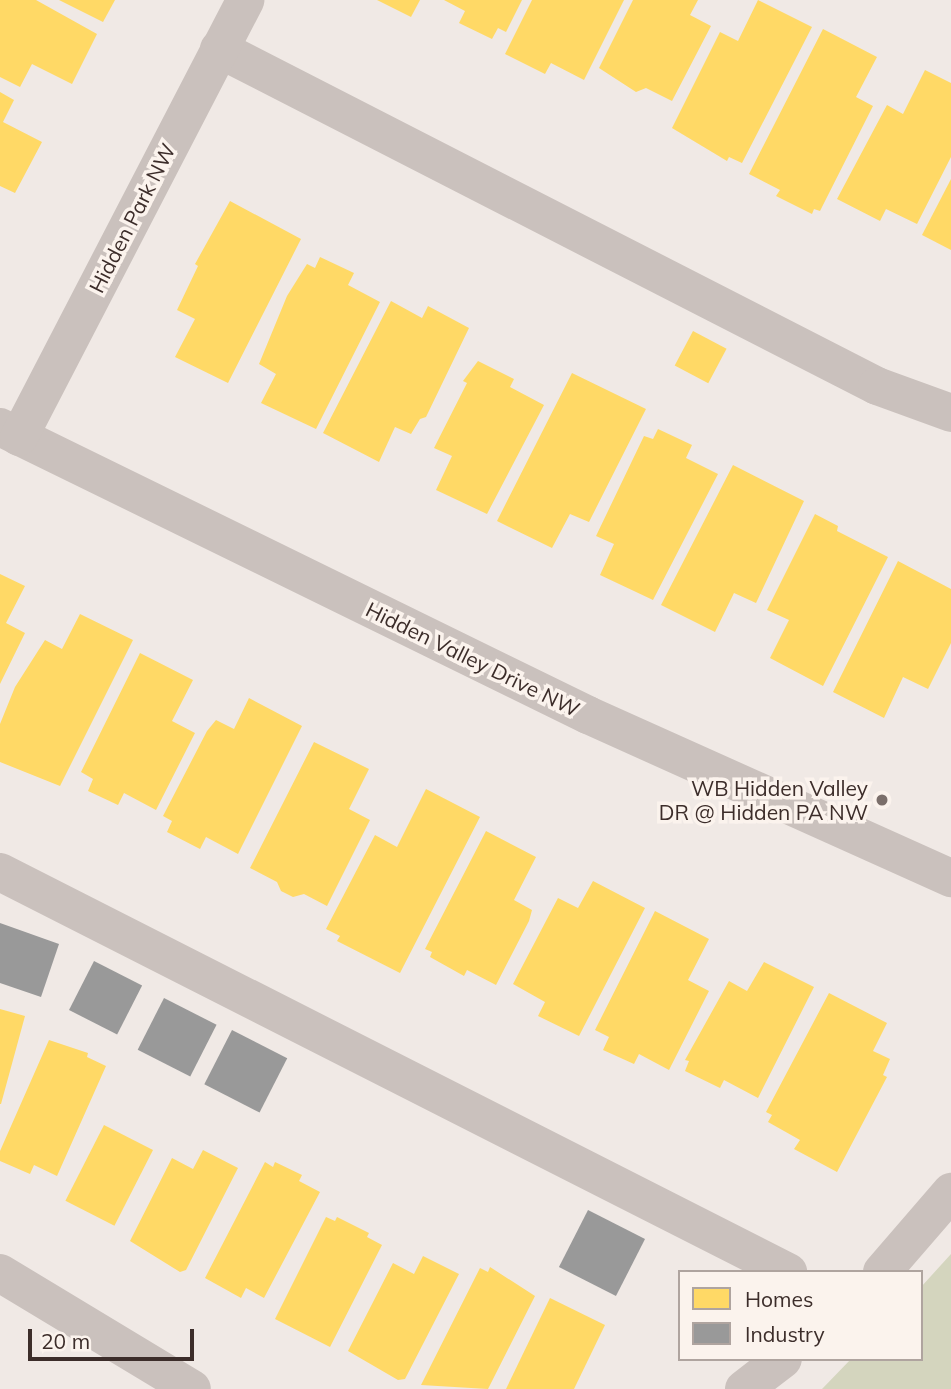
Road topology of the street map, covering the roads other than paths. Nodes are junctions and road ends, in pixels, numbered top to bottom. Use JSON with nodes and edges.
{"nodes":[{"id":1,"x":246,"y":0,"type":"edge"},
{"id":2,"x":219,"y":49,"type":"junction"},
{"id":3,"x":951,"y":413,"type":"edge"},
{"id":4,"x":9,"y":432,"type":"edge"},
{"id":5,"x":0,"y":872,"type":"edge"},
{"id":6,"x":951,"y":878,"type":"edge"},
{"id":7,"x":951,"y":1192,"type":"edge"},
{"id":8,"x":784,"y":1270,"type":"edge"},
{"id":9,"x":884,"y":1270,"type":"edge"},
{"id":10,"x":0,"y":1273,"type":"edge"},
{"id":11,"x":780,"y":1361,"type":"edge"},
{"id":12,"x":181,"y":1386,"type":"edge"},
{"id":13,"x":744,"y":1389,"type":"edge"}],
"edges":[{"from":1,"to":2,"type":"street","name":"Hidden Park NW"},
{"from":2,"to":3,"type":"street"},
{"from":2,"to":4,"type":"street","name":"Hidden Park NW"},
{"from":4,"to":6,"type":"street","name":"Hidden Valley Drive NW"},
{"from":5,"to":8,"type":"street"},
{"from":7,"to":9,"type":"street"},
{"from":10,"to":12,"type":"street"},
{"from":11,"to":13,"type":"street"}]}
